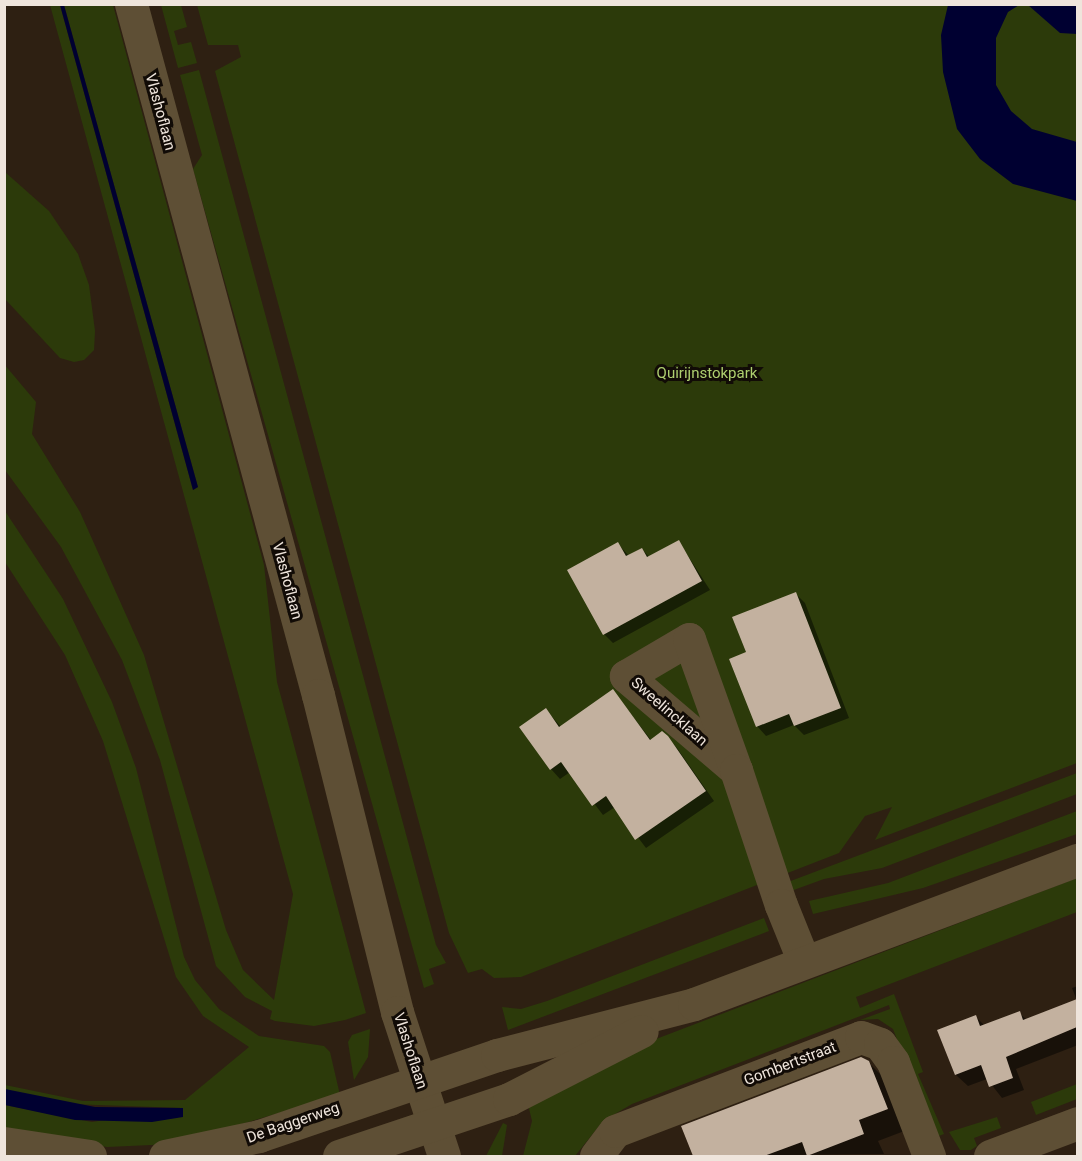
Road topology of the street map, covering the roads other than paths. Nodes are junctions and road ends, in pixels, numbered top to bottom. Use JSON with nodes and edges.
{"nodes":[{"id":1,"x":131,"y":4,"type":"edge"},
{"id":2,"x":736,"y":770,"type":"dead end"},
{"id":3,"x":1077,"y":860,"type":"edge"},
{"id":4,"x":804,"y":962,"type":"junction"},
{"id":5,"x":694,"y":1004,"type":"junction"},
{"id":6,"x":419,"y":1080,"type":"junction"},
{"id":7,"x":1077,"y":1123,"type":"edge"},
{"id":8,"x":434,"y":1124,"type":"junction"},
{"id":9,"x":4,"y":1143,"type":"edge"},
{"id":10,"x":90,"y":1156,"type":"edge"},
{"id":11,"x":165,"y":1156,"type":"edge"},
{"id":12,"x":339,"y":1156,"type":"edge"},
{"id":13,"x":444,"y":1156,"type":"edge"},
{"id":14,"x":596,"y":1156,"type":"edge"},
{"id":15,"x":929,"y":1156,"type":"edge"},
{"id":16,"x":990,"y":1156,"type":"edge"}],
"edges":[{"from":1,"to":6,"type":"street","name":"Vlashoflaan"},
{"from":2,"to":4,"type":"street"},
{"from":3,"to":4,"type":"street"},
{"from":4,"to":5,"type":"street"},
{"from":5,"to":6,"type":"street"},
{"from":5,"to":8,"type":"street"},
{"from":6,"to":8,"type":"street","name":"Vlashoflaan"},
{"from":6,"to":11,"type":"street","name":"De Baggerweg"},
{"from":7,"to":16,"type":"street"},
{"from":8,"to":12,"type":"street"},
{"from":8,"to":13,"type":"street","name":"Vlashoflaan"},
{"from":9,"to":10,"type":"street"},
{"from":14,"to":15,"type":"street","name":"Gombertstraat"}]}
